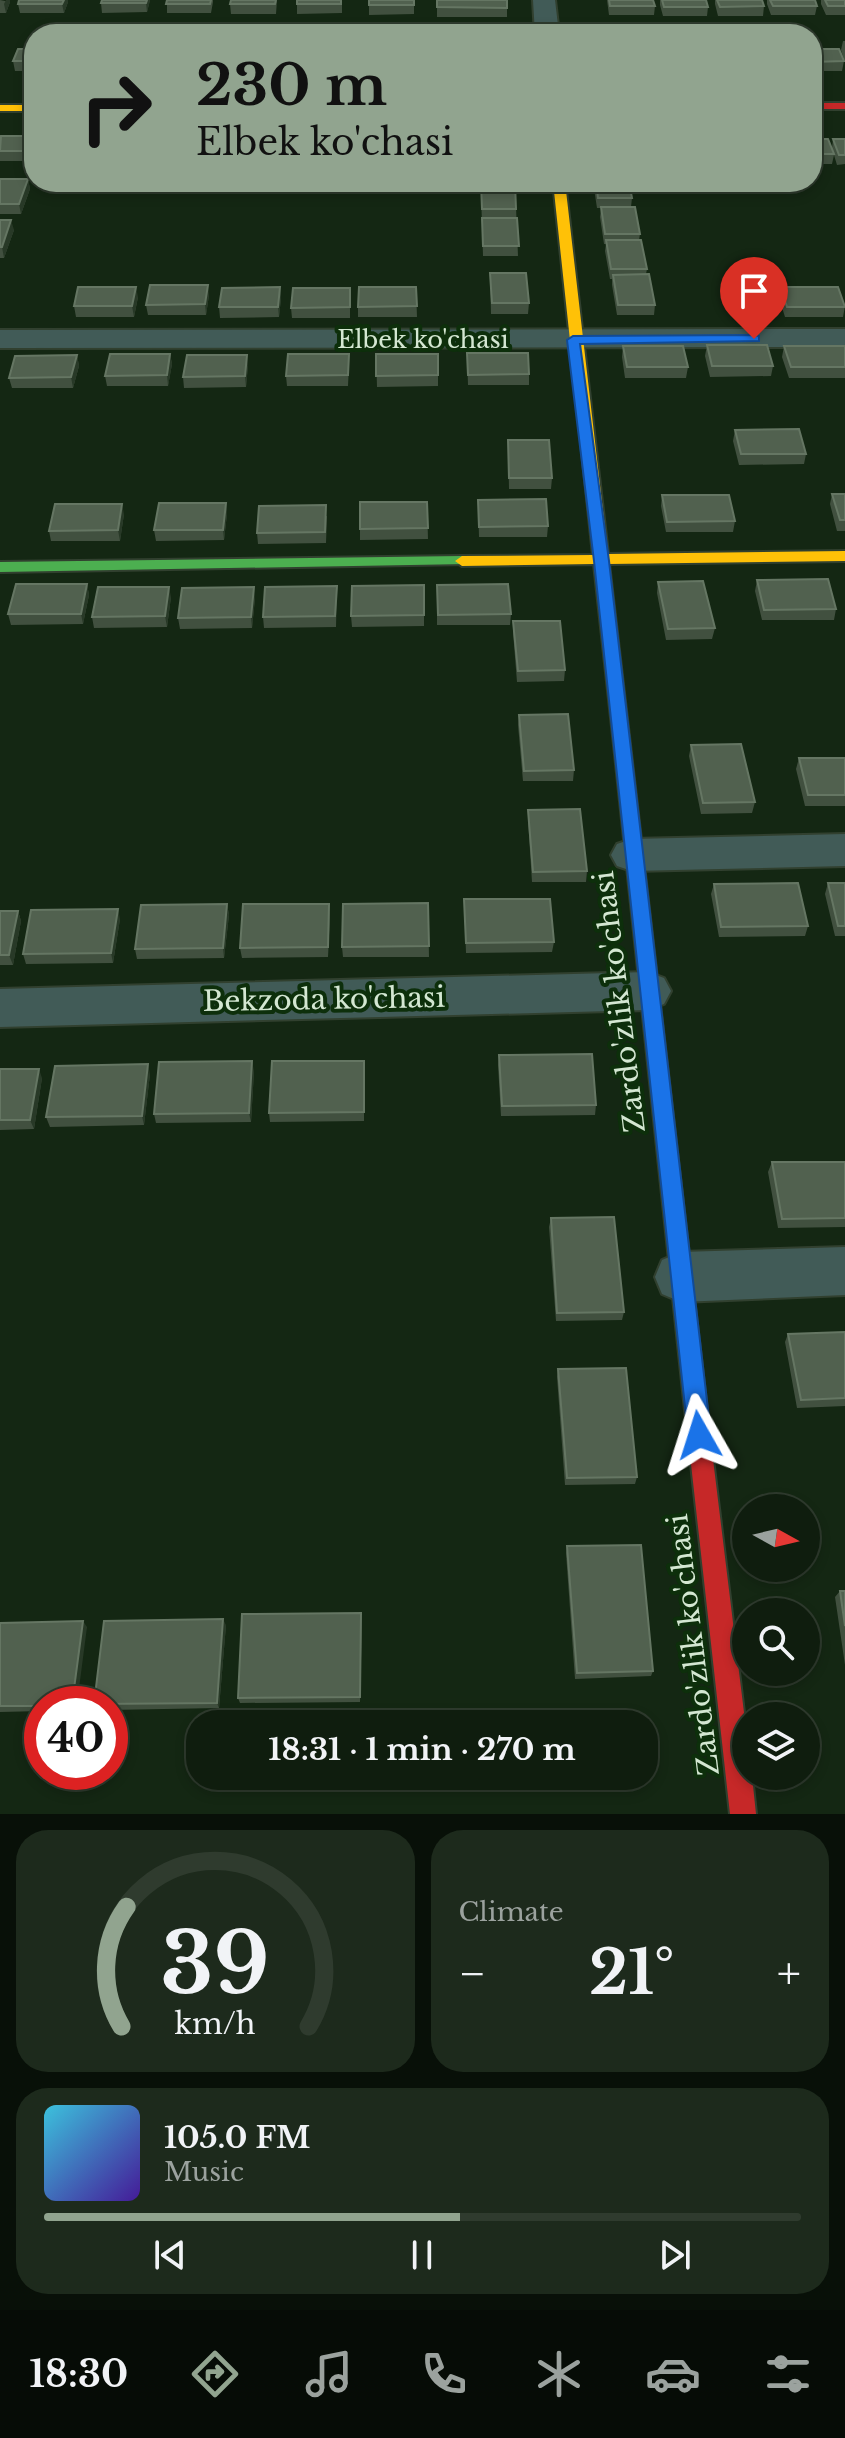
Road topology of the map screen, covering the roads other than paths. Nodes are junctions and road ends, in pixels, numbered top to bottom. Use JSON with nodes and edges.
{"nodes":[{"id":1,"x":544,"y":0,"type":"edge"},
{"id":2,"x":546,"y":24,"type":"edge"},
{"id":3,"x":822,"y":106,"type":"edge"},
{"id":4,"x":845,"y":106,"type":"edge"},
{"id":5,"x":0,"y":108,"type":"edge"},
{"id":6,"x":24,"y":108,"type":"edge"},
{"id":7,"x":560,"y":192,"type":"edge"},
{"id":8,"x":845,"y":338,"type":"edge"},
{"id":9,"x":0,"y":339,"type":"edge"},
{"id":10,"x":573,"y":340,"type":"junction"},
{"id":11,"x":845,"y":556,"type":"edge"},
{"id":12,"x":602,"y":561,"type":"junction"},
{"id":13,"x":0,"y":567,"type":"edge"},
{"id":14,"x":845,"y":850,"type":"edge"},
{"id":15,"x":632,"y":855,"type":"junction"},
{"id":16,"x":648,"y":991,"type":"junction"},
{"id":17,"x":0,"y":1008,"type":"edge"},
{"id":18,"x":845,"y":1271,"type":"edge"},
{"id":19,"x":681,"y":1277,"type":"junction"},
{"id":20,"x":743,"y":1814,"type":"edge"}],
"edges":[{"from":1,"to":2,"type":"street"},
{"from":3,"to":4,"type":"street"},
{"from":5,"to":6,"type":"street"},
{"from":7,"to":10,"type":"street","name":"Zardo'zlik ko'chasi"},
{"from":8,"to":10,"type":"street","name":"Elbek ko'chasi"},
{"from":9,"to":10,"type":"street","name":"Elbek ko'chasi"},
{"from":10,"to":12,"type":"street","name":"Zardo'zlik ko'chasi"},
{"from":11,"to":12,"type":"street"},
{"from":12,"to":13,"type":"street"},
{"from":12,"to":15,"type":"street","name":"Zardo'zlik ko'chasi"},
{"from":14,"to":15,"type":"street"},
{"from":15,"to":16,"type":"street","name":"Zardo'zlik ko'chasi"},
{"from":16,"to":17,"type":"street","name":"Bekzoda ko'chasi"},
{"from":16,"to":19,"type":"street","name":"Zardo'zlik ko'chasi"},
{"from":18,"to":19,"type":"street"},
{"from":19,"to":20,"type":"street","name":"Zardo'zlik ko'chasi"}]}
